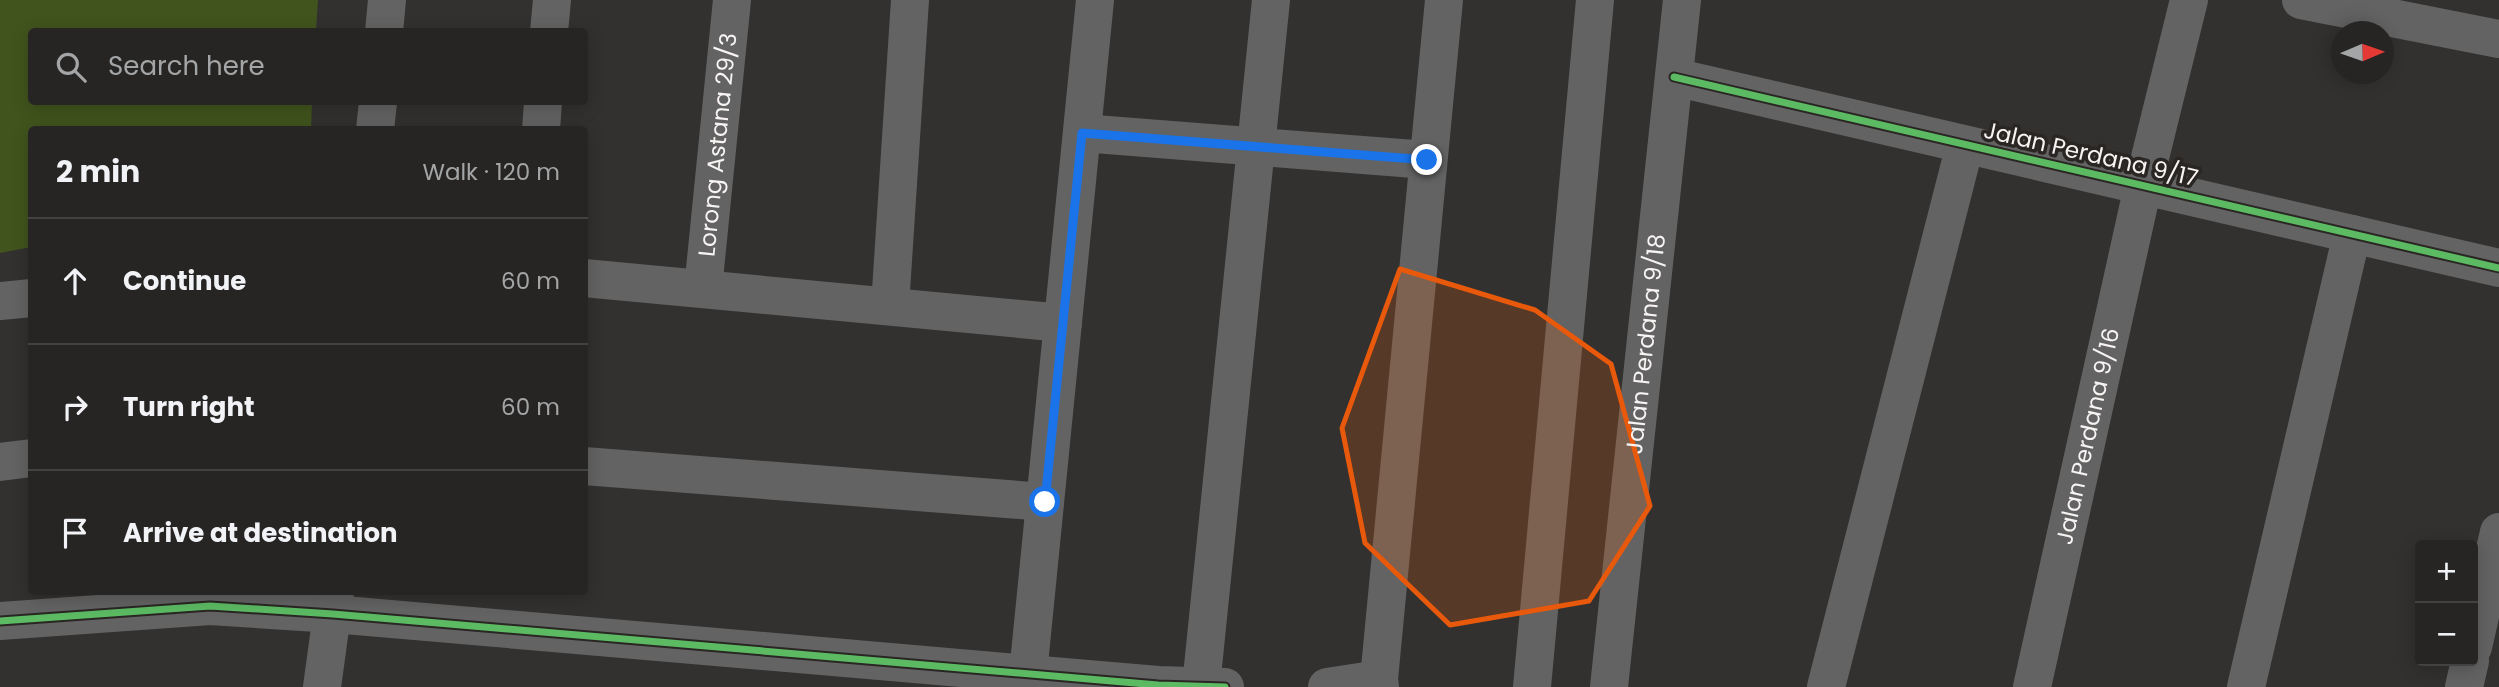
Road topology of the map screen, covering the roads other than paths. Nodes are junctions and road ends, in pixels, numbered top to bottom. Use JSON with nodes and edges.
{"nodes":[{"id":1,"x":387,"y":0,"type":"edge"},
{"id":2,"x":552,"y":0,"type":"edge"},
{"id":3,"x":732,"y":0,"type":"edge"},
{"id":4,"x":910,"y":0,"type":"edge"},
{"id":5,"x":1095,"y":0,"type":"edge"},
{"id":6,"x":1271,"y":0,"type":"edge"},
{"id":7,"x":1444,"y":0,"type":"edge"},
{"id":8,"x":1595,"y":0,"type":"edge"},
{"id":9,"x":1682,"y":0,"type":"edge"},
{"id":10,"x":2189,"y":0,"type":"edge"},
{"id":11,"x":2301,"y":0,"type":"edge"},
{"id":12,"x":384,"y":28,"type":"edge"},
{"id":13,"x":550,"y":28,"type":"edge"},
{"id":14,"x":2499,"y":39,"type":"edge"},
{"id":15,"x":1674,"y":78,"type":"junction"},
{"id":16,"x":378,"y":105,"type":"edge"},
{"id":17,"x":543,"y":105,"type":"edge"},
{"id":18,"x":375,"y":126,"type":"edge"},
{"id":19,"x":541,"y":126,"type":"edge"},
{"id":20,"x":1082,"y":133,"type":"junction"},
{"id":21,"x":1965,"y":145,"type":"junction"},
{"id":22,"x":1258,"y":146,"type":"junction"},
{"id":23,"x":1427,"y":160,"type":"junction"},
{"id":24,"x":2143,"y":186,"type":"junction"},
{"id":25,"x":2352,"y":234,"type":"junction"},
{"id":26,"x":2499,"y":268,"type":"edge"},
{"id":27,"x":588,"y":278,"type":"edge"},
{"id":28,"x":702,"y":289,"type":"junction"},
{"id":29,"x":28,"y":298,"type":"edge"},
{"id":30,"x":0,"y":302,"type":"edge"},
{"id":31,"x":890,"y":306,"type":"junction"},
{"id":32,"x":1063,"y":323,"type":"junction"},
{"id":33,"x":28,"y":458,"type":"edge"},
{"id":34,"x":0,"y":462,"type":"edge"},
{"id":35,"x":588,"y":466,"type":"edge"},
{"id":36,"x":1045,"y":502,"type":"junction"},
{"id":37,"x":2499,"y":532,"type":"edge"},
{"id":38,"x":334,"y":603,"type":"edge"},
{"id":39,"x":0,"y":621,"type":"edge"},
{"id":40,"x":2478,"y":625,"type":"edge"},
{"id":41,"x":2469,"y":666,"type":"edge"},
{"id":42,"x":1028,"y":674,"type":"junction"},
{"id":43,"x":1379,"y":683,"type":"edge"},
{"id":44,"x":1213,"y":686,"type":"edge"},
{"id":45,"x":322,"y":687,"type":"edge"},
{"id":46,"x":1327,"y":687,"type":"edge"},
{"id":47,"x":1532,"y":687,"type":"edge"},
{"id":48,"x":1609,"y":687,"type":"edge"},
{"id":49,"x":1826,"y":687,"type":"edge"},
{"id":50,"x":2032,"y":687,"type":"edge"},
{"id":51,"x":2246,"y":687,"type":"edge"},
{"id":52,"x":2464,"y":687,"type":"edge"}],
"edges":[{"from":1,"to":12,"type":"street"},
{"from":2,"to":13,"type":"street"},
{"from":3,"to":28,"type":"street","name":"Lorong Astana 29/3"},
{"from":4,"to":31,"type":"street"},
{"from":5,"to":20,"type":"street"},
{"from":6,"to":22,"type":"street"},
{"from":7,"to":23,"type":"street"},
{"from":8,"to":47,"type":"street"},
{"from":9,"to":15,"type":"street","name":"Jalan Perdana 9/18"},
{"from":10,"to":24,"type":"street","name":"Jalan Perdana 9/16"},
{"from":11,"to":14,"type":"street"},
{"from":15,"to":21,"type":"street","name":"Jalan Perdana 9/17"},
{"from":15,"to":48,"type":"street","name":"Jalan Perdana 9/18"},
{"from":16,"to":18,"type":"street"},
{"from":17,"to":19,"type":"street"},
{"from":20,"to":22,"type":"street"},
{"from":20,"to":32,"type":"street"},
{"from":21,"to":24,"type":"street","name":"Jalan Perdana 9/17"},
{"from":21,"to":49,"type":"street"},
{"from":22,"to":23,"type":"street"},
{"from":22,"to":44,"type":"street"},
{"from":23,"to":43,"type":"street"},
{"from":24,"to":25,"type":"street","name":"Jalan Perdana 9/17"},
{"from":24,"to":50,"type":"street","name":"Jalan Perdana 9/16"},
{"from":25,"to":26,"type":"street","name":"Jalan Perdana 9/17"},
{"from":25,"to":51,"type":"street"},
{"from":27,"to":28,"type":"street"},
{"from":28,"to":31,"type":"street"},
{"from":29,"to":30,"type":"street"},
{"from":31,"to":32,"type":"street"},
{"from":32,"to":36,"type":"street"},
{"from":33,"to":34,"type":"street"},
{"from":35,"to":36,"type":"street"},
{"from":36,"to":42,"type":"street"},
{"from":37,"to":40,"type":"street"},
{"from":38,"to":39,"type":"street"},
{"from":38,"to":42,"type":"street"},
{"from":38,"to":45,"type":"street"},
{"from":41,"to":52,"type":"street"},
{"from":42,"to":44,"type":"street"},
{"from":43,"to":46,"type":"street"}]}
